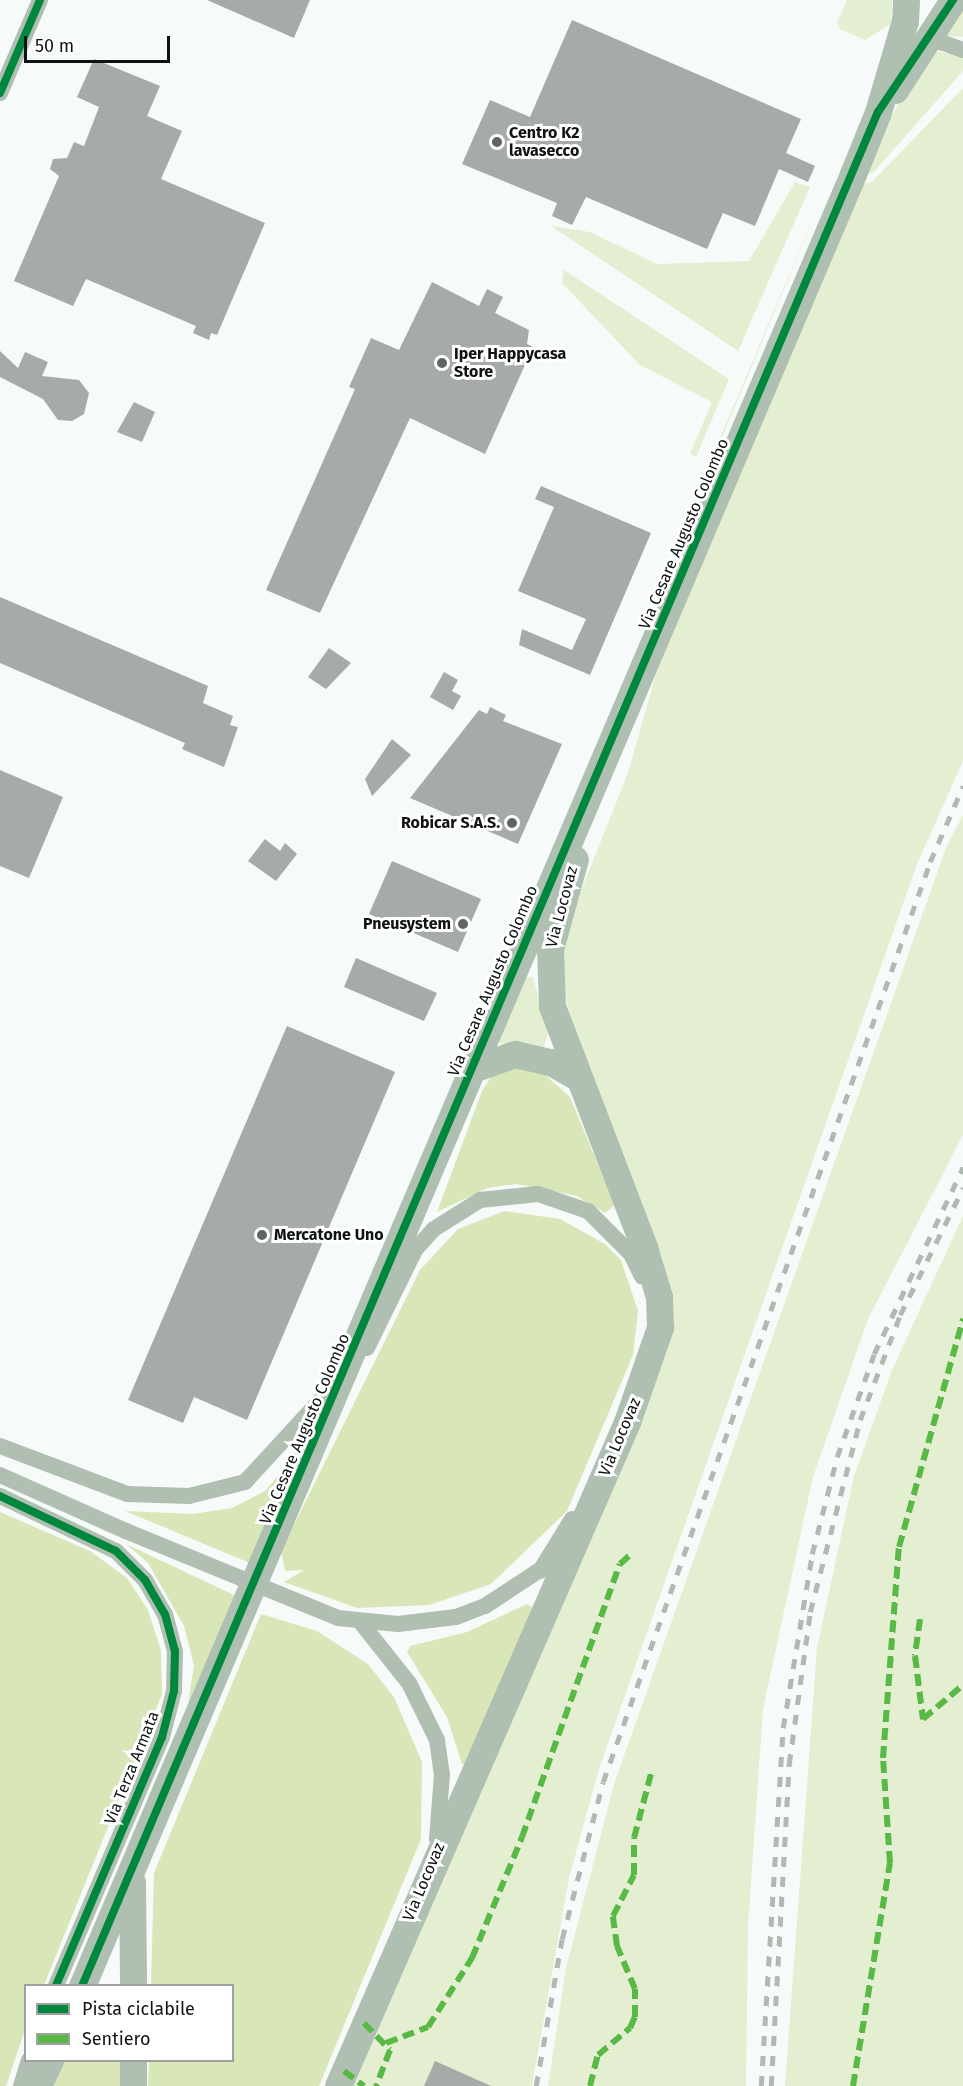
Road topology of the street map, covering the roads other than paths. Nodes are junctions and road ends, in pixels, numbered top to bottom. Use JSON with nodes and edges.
{"nodes":[{"id":1,"x":40,"y":0,"type":"edge"},
{"id":2,"x":906,"y":0,"type":"edge"},
{"id":3,"x":953,"y":0,"type":"edge"},
{"id":4,"x":934,"y":27,"type":"junction"},
{"id":5,"x":963,"y":50,"type":"edge"},
{"id":6,"x":0,"y":93,"type":"edge"},
{"id":7,"x":878,"y":112,"type":"junction"},
{"id":8,"x":600,"y":762,"type":"junction"},
{"id":9,"x":470,"y":1070,"type":"junction"},
{"id":10,"x":575,"y":1076,"type":"junction"},
{"id":11,"x":343,"y":1373,"type":"junction"},
{"id":12,"x":327,"y":1410,"type":"junction"},
{"id":13,"x":0,"y":1446,"type":"edge"},
{"id":14,"x":0,"y":1475,"type":"edge"},
{"id":15,"x":0,"y":1496,"type":"edge"},
{"id":16,"x":576,"y":1541,"type":"junction"},
{"id":17,"x":540,"y":1571,"type":"junction"},
{"id":18,"x":362,"y":1624,"type":"junction"},
{"id":19,"x":434,"y":1859,"type":"junction"},
{"id":20,"x":132,"y":1872,"type":"junction"},
{"id":21,"x":57,"y":1984,"type":"edge"},
{"id":22,"x":83,"y":1984,"type":"edge"},
{"id":23,"x":133,"y":1984,"type":"edge"},
{"id":24,"x":29,"y":2062,"type":"edge"},
{"id":25,"x":50,"y":2062,"type":"edge"},
{"id":26,"x":133,"y":2062,"type":"edge"},
{"id":27,"x":21,"y":2086,"type":"edge"},
{"id":28,"x":38,"y":2086,"type":"edge"},
{"id":29,"x":134,"y":2086,"type":"edge"},
{"id":30,"x":338,"y":2086,"type":"edge"}],
"edges":[{"from":1,"to":6,"type":"street"},
{"from":2,"to":7,"type":"main road","name":"Via Cesare Augusto Colombo"},
{"from":3,"to":4,"type":"main road","name":"Via Cesare Augusto Colombo"},
{"from":4,"to":5,"type":"street"},
{"from":4,"to":7,"type":"main road","name":"Via Cesare Augusto Colombo"},
{"from":7,"to":8,"type":"main road","name":"Via Cesare Augusto Colombo"},
{"from":8,"to":9,"type":"main road","name":"Via Cesare Augusto Colombo"},
{"from":8,"to":10,"type":"main road","name":"Via Locovaz"},
{"from":9,"to":10,"type":"main road"},
{"from":9,"to":11,"type":"main road","name":"Via Cesare Augusto Colombo"},
{"from":10,"to":16,"type":"main road","name":"Via Locovaz"},
{"from":11,"to":12,"type":"main road","name":"Via Cesare Augusto Colombo"},
{"from":11,"to":13,"type":"street"},
{"from":12,"to":17,"type":"street","name":"Via Locovaz"},
{"from":12,"to":20,"type":"main road","name":"Via Cesare Augusto Colombo"},
{"from":14,"to":18,"type":"street","bridge":true},
{"from":15,"to":21,"type":"street","name":"Via Terza Armata"},
{"from":16,"to":17,"type":"street"},
{"from":16,"to":19,"type":"main road","name":"Via Locovaz"},
{"from":17,"to":18,"type":"street"},
{"from":18,"to":19,"type":"street"},
{"from":19,"to":30,"type":"main road","name":"Via Locovaz"},
{"from":20,"to":22,"type":"main road","name":"Via Cesare Augusto Colombo"},
{"from":20,"to":23,"type":"main road"},
{"from":24,"to":27,"type":"street"},
{"from":25,"to":28,"type":"main road"},
{"from":26,"to":29,"type":"main road"}]}
